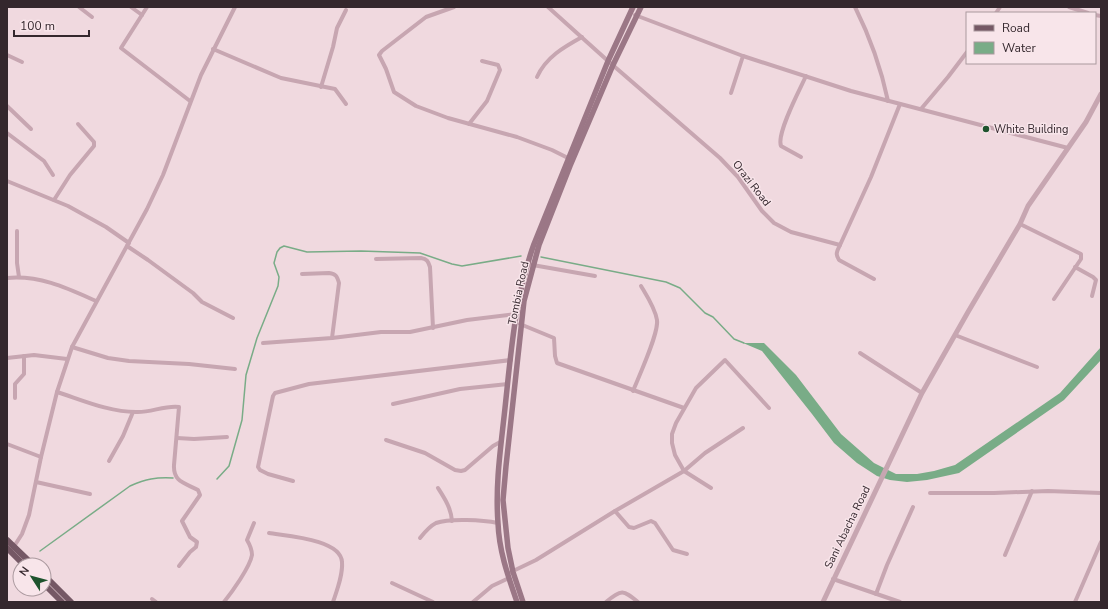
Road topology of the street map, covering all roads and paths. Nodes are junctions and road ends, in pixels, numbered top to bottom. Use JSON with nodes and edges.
{"nodes":[{"id":1,"x":79,"y":7,"type":"edge"},
{"id":2,"x":131,"y":7,"type":"edge"},
{"id":3,"x":147,"y":7,"type":"edge"},
{"id":4,"x":235,"y":7,"type":"edge"},
{"id":5,"x":454,"y":7,"type":"edge"},
{"id":6,"x":548,"y":7,"type":"edge"},
{"id":7,"x":633,"y":7,"type":"edge"},
{"id":8,"x":641,"y":7,"type":"edge"},
{"id":9,"x":855,"y":7,"type":"edge"},
{"id":10,"x":1069,"y":7,"type":"edge"},
{"id":11,"x":346,"y":10,"type":"dead end"},
{"id":12,"x":1085,"y":12,"type":"edge"},
{"id":13,"x":630,"y":13,"type":"junction"},
{"id":14,"x":142,"y":15,"type":"junction"},
{"id":15,"x":636,"y":16,"type":"junction"},
{"id":16,"x":92,"y":17,"type":"dead end"},
{"id":17,"x":582,"y":37,"type":"junction"},
{"id":18,"x":213,"y":49,"type":"junction"},
{"id":19,"x":966,"y":53,"type":"edge"},
{"id":20,"x":7,"y":55,"type":"edge"},
{"id":21,"x":742,"y":56,"type":"junction"},
{"id":22,"x":482,"y":61,"type":"dead end"},
{"id":23,"x":608,"y":61,"type":"junction"},
{"id":24,"x":22,"y":62,"type":"dead end"},
{"id":25,"x":614,"y":65,"type":"junction"},
{"id":26,"x":806,"y":76,"type":"junction"},
{"id":27,"x":537,"y":77,"type":"dead end"},
{"id":28,"x":321,"y":87,"type":"junction"},
{"id":29,"x":731,"y":92,"type":"dead end"},
{"id":30,"x":1101,"y":94,"type":"edge"},
{"id":31,"x":190,"y":101,"type":"junction"},
{"id":32,"x":888,"y":101,"type":"junction"},
{"id":33,"x":346,"y":104,"type":"dead end"},
{"id":34,"x":900,"y":104,"type":"junction"},
{"id":35,"x":7,"y":106,"type":"edge"},
{"id":36,"x":921,"y":109,"type":"junction"},
{"id":37,"x":78,"y":124,"type":"dead end"},
{"id":38,"x":469,"y":124,"type":"junction"},
{"id":39,"x":31,"y":128,"type":"dead end"},
{"id":40,"x":7,"y":133,"type":"edge"},
{"id":41,"x":1068,"y":148,"type":"junction"},
{"id":42,"x":801,"y":157,"type":"dead end"},
{"id":43,"x":570,"y":159,"type":"junction"},
{"id":44,"x":53,"y":175,"type":"dead end"},
{"id":45,"x":7,"y":181,"type":"edge"},
{"id":46,"x":54,"y":200,"type":"junction"},
{"id":47,"x":1020,"y":224,"type":"junction"},
{"id":48,"x":17,"y":232,"type":"dead end"},
{"id":49,"x":128,"y":245,"type":"junction"},
{"id":50,"x":840,"y":245,"type":"junction"},
{"id":51,"x":376,"y":259,"type":"dead end"},
{"id":52,"x":527,"y":264,"type":"junction"},
{"id":53,"x":533,"y":265,"type":"junction"},
{"id":54,"x":1075,"y":267,"type":"junction"},
{"id":55,"x":302,"y":274,"type":"dead end"},
{"id":56,"x":595,"y":276,"type":"dead end"},
{"id":57,"x":19,"y":277,"type":"junction"},
{"id":58,"x":7,"y":278,"type":"edge"},
{"id":59,"x":874,"y":279,"type":"dead end"},
{"id":60,"x":641,"y":286,"type":"dead end"},
{"id":61,"x":1092,"y":296,"type":"dead end"},
{"id":62,"x":1054,"y":299,"type":"dead end"},
{"id":63,"x":96,"y":302,"type":"junction"},
{"id":64,"x":516,"y":314,"type":"junction"},
{"id":65,"x":233,"y":318,"type":"dead end"},
{"id":66,"x":515,"y":322,"type":"junction"},
{"id":67,"x":521,"y":324,"type":"junction"},
{"id":68,"x":433,"y":328,"type":"junction"},
{"id":69,"x":955,"y":335,"type":"junction"},
{"id":70,"x":332,"y":338,"type":"junction"},
{"id":71,"x":263,"y":343,"type":"dead end"},
{"id":72,"x":72,"y":348,"type":"junction"},
{"id":73,"x":860,"y":353,"type":"dead end"},
{"id":74,"x":24,"y":356,"type":"junction"},
{"id":75,"x":7,"y":358,"type":"edge"},
{"id":76,"x":67,"y":359,"type":"junction"},
{"id":77,"x":511,"y":360,"type":"junction"},
{"id":78,"x":1036,"y":367,"type":"dead end"},
{"id":79,"x":235,"y":369,"type":"dead end"},
{"id":80,"x":508,"y":384,"type":"junction"},
{"id":81,"x":633,"y":391,"type":"junction"},
{"id":82,"x":57,"y":392,"type":"junction"},
{"id":83,"x":922,"y":393,"type":"junction"},
{"id":84,"x":15,"y":398,"type":"dead end"},
{"id":85,"x":393,"y":404,"type":"dead end"},
{"id":86,"x":684,"y":408,"type":"junction"},
{"id":87,"x":769,"y":408,"type":"dead end"},
{"id":88,"x":133,"y":412,"type":"junction"},
{"id":89,"x":743,"y":428,"type":"dead end"},
{"id":90,"x":227,"y":437,"type":"dead end"},
{"id":91,"x":177,"y":438,"type":"junction"},
{"id":92,"x":386,"y":440,"type":"dead end"},
{"id":93,"x":502,"y":441,"type":"junction"},
{"id":94,"x":7,"y":444,"type":"edge"},
{"id":95,"x":41,"y":457,"type":"junction"},
{"id":96,"x":109,"y":461,"type":"dead end"},
{"id":97,"x":684,"y":471,"type":"junction"},
{"id":98,"x":293,"y":481,"type":"dead end"},
{"id":99,"x":36,"y":482,"type":"junction"},
{"id":100,"x":438,"y":488,"type":"dead end"},
{"id":101,"x":711,"y":488,"type":"dead end"},
{"id":102,"x":1032,"y":491,"type":"junction"},
{"id":103,"x":930,"y":493,"type":"dead end"},
{"id":104,"x":1101,"y":493,"type":"edge"},
{"id":105,"x":90,"y":494,"type":"dead end"},
{"id":106,"x":913,"y":508,"type":"dead end"},
{"id":107,"x":615,"y":511,"type":"junction"},
{"id":108,"x":452,"y":521,"type":"junction"},
{"id":109,"x":498,"y":522,"type":"junction"},
{"id":110,"x":254,"y":523,"type":"dead end"},
{"id":111,"x":269,"y":533,"type":"dead end"},
{"id":112,"x":420,"y":538,"type":"dead end"},
{"id":113,"x":7,"y":540,"type":"edge"},
{"id":114,"x":1101,"y":542,"type":"edge"},
{"id":115,"x":10,"y":549,"type":"edge"},
{"id":116,"x":687,"y":554,"type":"dead end"},
{"id":117,"x":1006,"y":555,"type":"dead end"},
{"id":118,"x":17,"y":557,"type":"edge"},
{"id":119,"x":22,"y":557,"type":"edge"},
{"id":120,"x":179,"y":566,"type":"dead end"},
{"id":121,"x":510,"y":575,"type":"junction"},
{"id":122,"x":833,"y":579,"type":"junction"},
{"id":123,"x":392,"y":583,"type":"dead end"},
{"id":124,"x":52,"y":584,"type":"edge"},
{"id":125,"x":52,"y":592,"type":"edge"},
{"id":126,"x":876,"y":594,"type":"junction"},
{"id":127,"x":62,"y":602,"type":"edge"},
{"id":128,"x":71,"y":602,"type":"edge"},
{"id":129,"x":224,"y":602,"type":"edge"},
{"id":130,"x":334,"y":602,"type":"edge"},
{"id":131,"x":433,"y":602,"type":"edge"},
{"id":132,"x":473,"y":602,"type":"edge"},
{"id":133,"x":517,"y":602,"type":"edge"},
{"id":134,"x":523,"y":602,"type":"edge"},
{"id":135,"x":606,"y":602,"type":"edge"},
{"id":136,"x":638,"y":602,"type":"edge"},
{"id":137,"x":823,"y":602,"type":"edge"},
{"id":138,"x":900,"y":602,"type":"edge"},
{"id":139,"x":1075,"y":602,"type":"edge"}],
"edges":[{"from":1,"to":16,"type":"street"},
{"from":2,"to":14,"type":"street"},
{"from":3,"to":14,"type":"street"},
{"from":4,"to":18,"type":"street"},
{"from":5,"to":38,"type":"street"},
{"from":6,"to":17,"type":"street","name":"Orazi Road"},
{"from":7,"to":13,"type":"main road","name":"Tombia Road"},
{"from":8,"to":15,"type":"main road","name":"Tombia Road"},
{"from":9,"to":32,"type":"street"},
{"from":10,"to":12,"type":"street"},
{"from":11,"to":28,"type":"street"},
{"from":13,"to":15,"type":"street"},
{"from":13,"to":23,"type":"main road","name":"Tombia Road"},
{"from":14,"to":31,"type":"street"},
{"from":15,"to":21,"type":"street"},
{"from":15,"to":25,"type":"main road","name":"Tombia Road"},
{"from":17,"to":23,"type":"street","name":"Orazi Road"},
{"from":17,"to":27,"type":"street"},
{"from":18,"to":28,"type":"street"},
{"from":18,"to":31,"type":"street"},
{"from":19,"to":36,"type":"street"},
{"from":20,"to":24,"type":"street"},
{"from":21,"to":26,"type":"street"},
{"from":21,"to":29,"type":"street"},
{"from":22,"to":38,"type":"street"},
{"from":23,"to":25,"type":"street","name":"Orazi Road"},
{"from":23,"to":43,"type":"main road","name":"Tombia Road"},
{"from":25,"to":43,"type":"main road","name":"Tombia Road"},
{"from":25,"to":50,"type":"street","name":"Orazi Road"},
{"from":26,"to":32,"type":"street"},
{"from":26,"to":42,"type":"street"},
{"from":28,"to":33,"type":"street"},
{"from":30,"to":41,"type":"street","name":"Sani Abacha Road"},
{"from":31,"to":49,"type":"street"},
{"from":32,"to":34,"type":"street"},
{"from":34,"to":36,"type":"street"},
{"from":34,"to":50,"type":"street"},
{"from":35,"to":39,"type":"street"},
{"from":36,"to":41,"type":"street"},
{"from":37,"to":46,"type":"street"},
{"from":38,"to":43,"type":"street"},
{"from":40,"to":44,"type":"street"},
{"from":41,"to":47,"type":"street","name":"Sani Abacha Road"},
{"from":43,"to":52,"type":"main road","name":"Tombia Road"},
{"from":43,"to":53,"type":"main road","name":"Tombia Road"},
{"from":45,"to":46,"type":"street"},
{"from":46,"to":49,"type":"street"},
{"from":47,"to":54,"type":"street"},
{"from":47,"to":69,"type":"street","name":"Sani Abacha Road"},
{"from":48,"to":57,"type":"street"},
{"from":49,"to":63,"type":"street"},
{"from":49,"to":65,"type":"street"},
{"from":50,"to":59,"type":"street"},
{"from":51,"to":68,"type":"street"},
{"from":52,"to":53,"type":"street"},
{"from":52,"to":64,"type":"main road","name":"Tombia Road"},
{"from":53,"to":56,"type":"street"},
{"from":53,"to":67,"type":"main road","name":"Tombia Road"},
{"from":54,"to":61,"type":"street"},
{"from":54,"to":62,"type":"street"},
{"from":55,"to":70,"type":"street"},
{"from":57,"to":58,"type":"street"},
{"from":57,"to":63,"type":"street"},
{"from":60,"to":81,"type":"street"},
{"from":63,"to":72,"type":"street"},
{"from":64,"to":66,"type":"main road","name":"Tombia Road"},
{"from":64,"to":68,"type":"street"},
{"from":66,"to":67,"type":"street"},
{"from":66,"to":77,"type":"main road","name":"Tombia Road"},
{"from":67,"to":81,"type":"street"},
{"from":67,"to":121,"type":"main road","name":"Tombia Road"},
{"from":68,"to":70,"type":"street"},
{"from":69,"to":78,"type":"street"},
{"from":69,"to":83,"type":"street","name":"Sani Abacha Road"},
{"from":70,"to":71,"type":"street"},
{"from":72,"to":76,"type":"street"},
{"from":72,"to":79,"type":"street"},
{"from":73,"to":83,"type":"street"},
{"from":74,"to":75,"type":"street"},
{"from":74,"to":76,"type":"street"},
{"from":74,"to":84,"type":"street"},
{"from":76,"to":82,"type":"street"},
{"from":77,"to":80,"type":"main road","name":"Tombia Road"},
{"from":77,"to":98,"type":"street"},
{"from":80,"to":85,"type":"street"},
{"from":80,"to":93,"type":"main road","name":"Tombia Road"},
{"from":81,"to":86,"type":"street"},
{"from":82,"to":88,"type":"street"},
{"from":82,"to":95,"type":"street"},
{"from":83,"to":122,"type":"street","name":"Sani Abacha Road"},
{"from":86,"to":87,"type":"street"},
{"from":86,"to":97,"type":"street"},
{"from":88,"to":91,"type":"street"},
{"from":88,"to":96,"type":"street"},
{"from":89,"to":97,"type":"street"},
{"from":90,"to":91,"type":"street"},
{"from":91,"to":120,"type":"street"},
{"from":92,"to":93,"type":"street"},
{"from":93,"to":109,"type":"main road","name":"Tombia Road"},
{"from":94,"to":95,"type":"street"},
{"from":95,"to":99,"type":"street"},
{"from":97,"to":101,"type":"street"},
{"from":97,"to":107,"type":"street"},
{"from":99,"to":105,"type":"street"},
{"from":99,"to":115,"type":"street"},
{"from":100,"to":108,"type":"street"},
{"from":102,"to":103,"type":"street"},
{"from":102,"to":104,"type":"street"},
{"from":102,"to":117,"type":"street"},
{"from":106,"to":126,"type":"street"},
{"from":107,"to":116,"type":"street"},
{"from":107,"to":121,"type":"street"},
{"from":108,"to":109,"type":"street"},
{"from":108,"to":112,"type":"street"},
{"from":109,"to":121,"type":"main road","name":"Tombia Road"},
{"from":110,"to":129,"type":"street"},
{"from":111,"to":130,"type":"street"},
{"from":113,"to":115,"type":"main road"},
{"from":114,"to":139,"type":"street"},
{"from":115,"to":118,"type":"main road"},
{"from":115,"to":119,"type":"main road"},
{"from":121,"to":132,"type":"street"},
{"from":121,"to":133,"type":"main road","name":"Tombia Road"},
{"from":121,"to":134,"type":"main road","name":"Tombia Road"},
{"from":122,"to":126,"type":"street"},
{"from":122,"to":137,"type":"street","name":"Sani Abacha Road"},
{"from":123,"to":131,"type":"street"},
{"from":124,"to":128,"type":"main road"},
{"from":125,"to":127,"type":"main road"},
{"from":126,"to":138,"type":"street"},
{"from":135,"to":136,"type":"street"}]}
